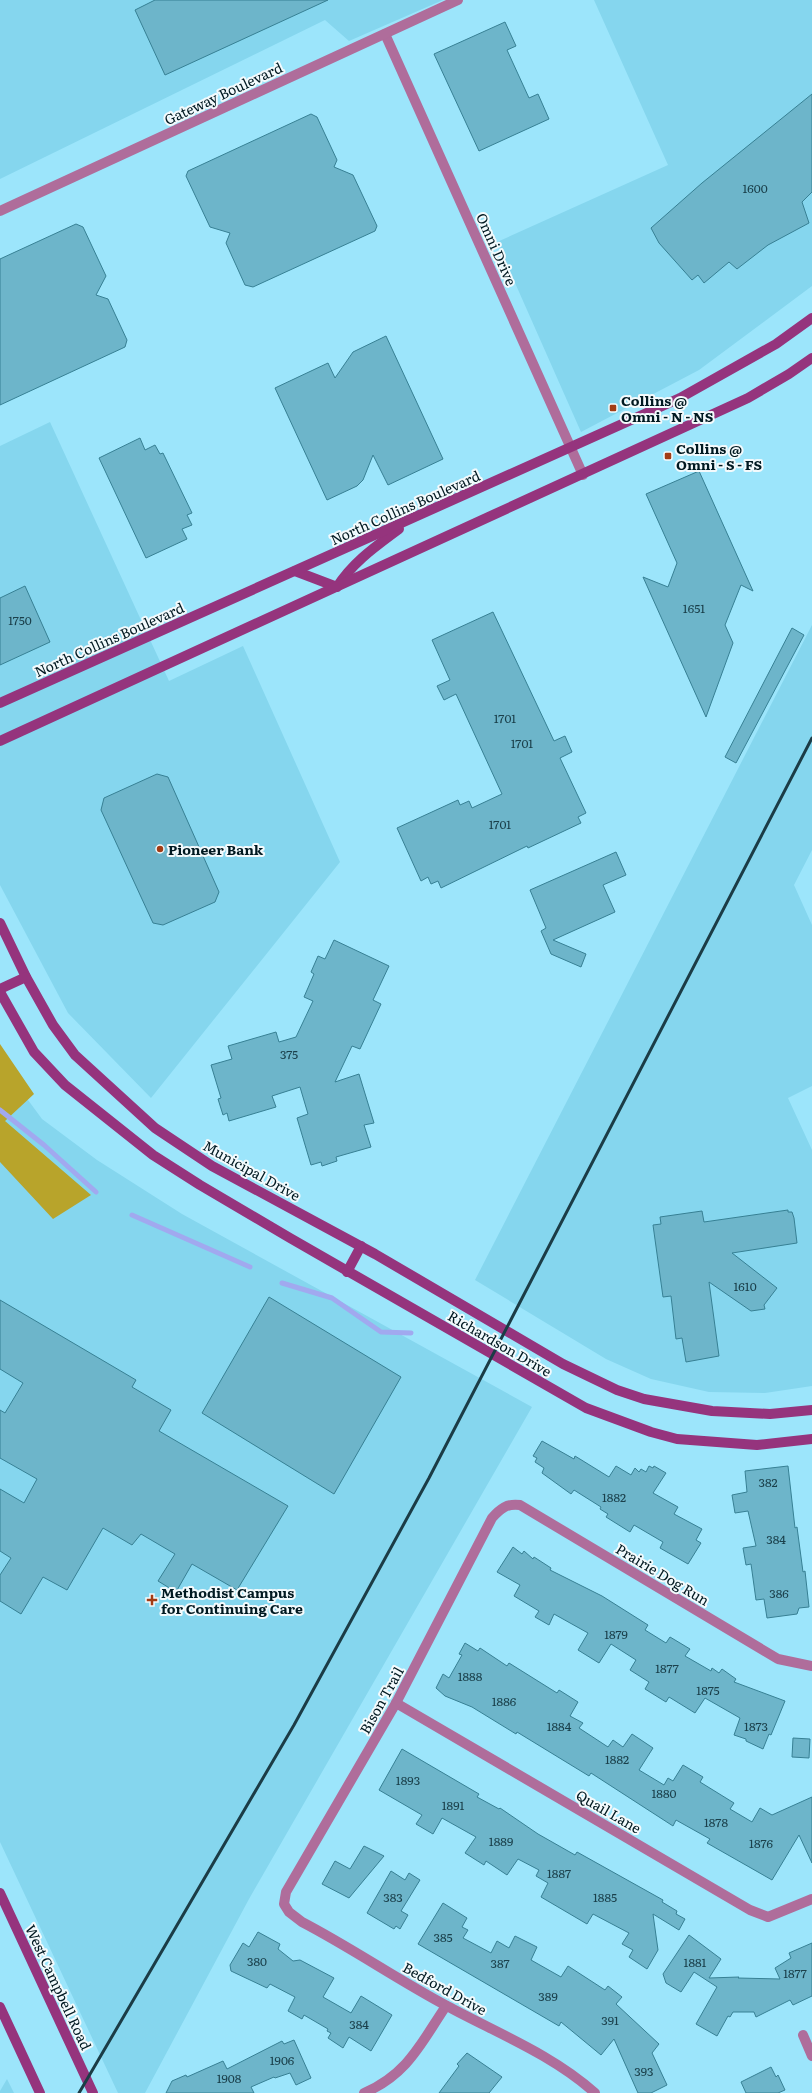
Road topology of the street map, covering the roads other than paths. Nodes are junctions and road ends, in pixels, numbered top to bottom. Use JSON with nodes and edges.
{"nodes":[{"id":1,"x":458,"y":0,"type":"edge"},
{"id":2,"x":385,"y":34,"type":"junction"},
{"id":3,"x":0,"y":211,"type":"edge"},
{"id":4,"x":812,"y":318,"type":"edge"},
{"id":5,"x":812,"y":358,"type":"edge"},
{"id":6,"x":570,"y":447,"type":"junction"},
{"id":7,"x":583,"y":475,"type":"junction"},
{"id":8,"x":413,"y":518,"type":"junction"},
{"id":9,"x":295,"y":571,"type":"junction"},
{"id":10,"x":336,"y":587,"type":"junction"},
{"id":11,"x":0,"y":703,"type":"edge"},
{"id":12,"x":0,"y":741,"type":"edge"},
{"id":13,"x":0,"y":923,"type":"edge"},
{"id":14,"x":26,"y":977,"type":"junction"},
{"id":15,"x":0,"y":989,"type":"edge"},
{"id":16,"x":0,"y":992,"type":"edge"},
{"id":17,"x":361,"y":1246,"type":"junction"},
{"id":18,"x":347,"y":1272,"type":"junction"},
{"id":19,"x":563,"y":1364,"type":"joint"},
{"id":20,"x":812,"y":1410,"type":"edge"},
{"id":21,"x":812,"y":1439,"type":"edge"},
{"id":22,"x":501,"y":1508,"type":"joint"},
{"id":23,"x":812,"y":1666,"type":"edge"},
{"id":24,"x":396,"y":1703,"type":"junction"},
{"id":25,"x":0,"y":1893,"type":"edge"},
{"id":26,"x":812,"y":1899,"type":"edge"},
{"id":27,"x":284,"y":1904,"type":"joint"},
{"id":28,"x":446,"y":2006,"type":"junction"},
{"id":29,"x":0,"y":2007,"type":"edge"},
{"id":30,"x":802,"y":2035,"type":"dead end"},
{"id":31,"x":812,"y":2056,"type":"edge"},
{"id":32,"x":40,"y":2093,"type":"edge"},
{"id":33,"x":93,"y":2093,"type":"edge"},
{"id":34,"x":364,"y":2093,"type":"edge"},
{"id":35,"x":596,"y":2093,"type":"edge"}],
"edges":[{"from":1,"to":2,"type":"street","name":"Gateway Boulevard"},
{"from":2,"to":3,"type":"street","name":"Gateway Boulevard"},
{"from":2,"to":6,"type":"street","name":"Omni Drive"},
{"from":4,"to":6,"type":"main road","name":"North Collins Boulevard"},
{"from":5,"to":7,"type":"main road"},
{"from":6,"to":7,"type":"street","name":"Omni Drive"},
{"from":6,"to":8,"type":"main road","name":"North Collins Boulevard"},
{"from":7,"to":10,"type":"main road"},
{"from":8,"to":9,"type":"main road","name":"North Collins Boulevard"},
{"from":8,"to":10,"type":"main road"},
{"from":9,"to":10,"type":"main road"},
{"from":9,"to":11,"type":"main road","name":"North Collins Boulevard"},
{"from":10,"to":12,"type":"main road"},
{"from":13,"to":14,"type":"main road","name":"Municipal Drive"},
{"from":14,"to":15,"type":"main road"},
{"from":14,"to":17,"type":"main road","name":"Municipal Drive"},
{"from":16,"to":18,"type":"main road","name":"Richardson Drive"},
{"from":17,"to":18,"type":"main road"},
{"from":17,"to":19,"type":"main road","name":"Municipal Drive"},
{"from":18,"to":21,"type":"main road","name":"Richardson Drive"},
{"from":19,"to":20,"type":"main road","name":"Richardson Drive"},
{"from":22,"to":23,"type":"street","name":"Prairie Dog Run"},
{"from":22,"to":24,"type":"street","name":"Bison Trail"},
{"from":24,"to":26,"type":"street","name":"Quail Lane"},
{"from":24,"to":27,"type":"street","name":"Bison Trail"},
{"from":25,"to":33,"type":"main road","name":"West Campbell Road"},
{"from":27,"to":28,"type":"street","name":"Bedford Drive"},
{"from":28,"to":34,"type":"street"},
{"from":28,"to":35,"type":"street","name":"Bedford Drive"},
{"from":29,"to":32,"type":"main road"},
{"from":30,"to":31,"type":"street"}]}
